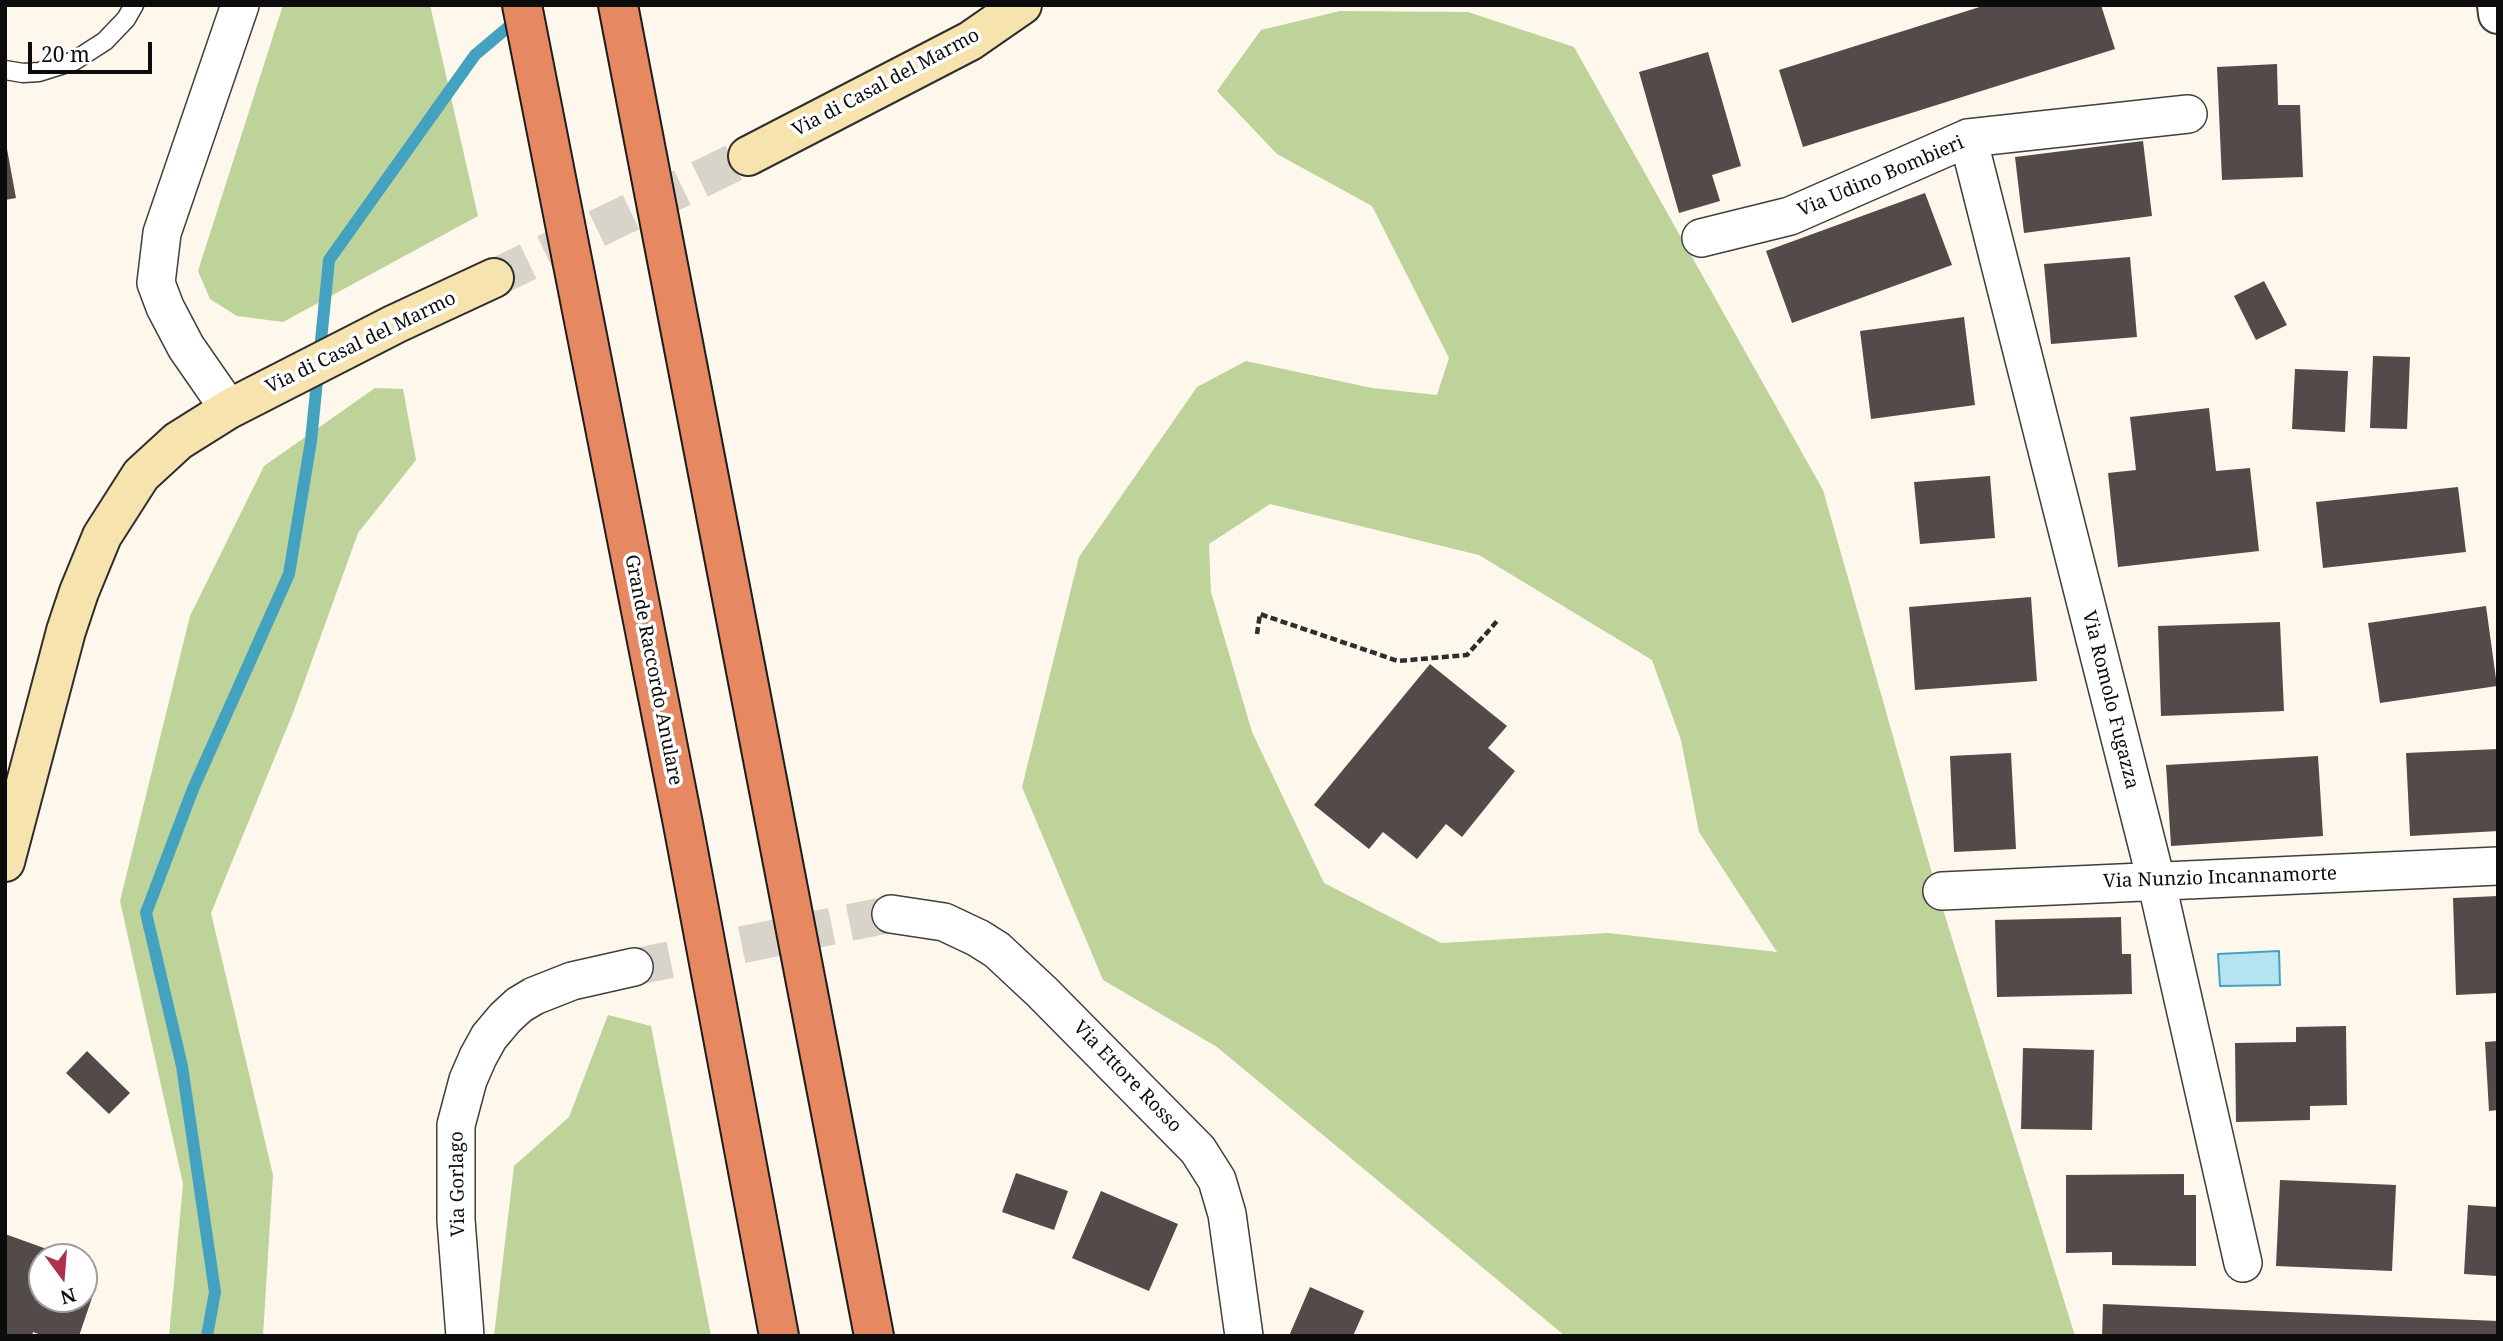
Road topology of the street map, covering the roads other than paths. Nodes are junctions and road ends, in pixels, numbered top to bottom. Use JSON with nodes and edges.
{"nodes":[{"id":1,"x":134,"y":5,"type":"edge"},
{"id":2,"x":240,"y":5,"type":"edge"},
{"id":3,"x":522,"y":5,"type":"edge"},
{"id":4,"x":618,"y":5,"type":"edge"},
{"id":5,"x":1022,"y":5,"type":"edge"},
{"id":6,"x":2497,"y":5,"type":"edge"},
{"id":7,"x":2498,"y":14,"type":"edge"},
{"id":8,"x":5,"y":69,"type":"edge"},
{"id":9,"x":2188,"y":114,"type":"dead end"},
{"id":10,"x":1968,"y":138,"type":"junction"},
{"id":11,"x":748,"y":156,"type":"tunnel mouth"},
{"id":12,"x":1701,"y":238,"type":"dead end"},
{"id":13,"x":494,"y":278,"type":"tunnel mouth"},
{"id":14,"x":244,"y":402,"type":"junction"},
{"id":15,"x":5,"y":862,"type":"edge"},
{"id":16,"x":2498,"y":866,"type":"edge"},
{"id":17,"x":2156,"y":880,"type":"junction"},
{"id":18,"x":1942,"y":891,"type":"dead end"},
{"id":19,"x":891,"y":914,"type":"tunnel mouth"},
{"id":20,"x":634,"y":967,"type":"tunnel mouth"},
{"id":21,"x":2244,"y":1263,"type":"dead end"},
{"id":22,"x":465,"y":1336,"type":"edge"},
{"id":23,"x":779,"y":1336,"type":"edge"},
{"id":24,"x":874,"y":1336,"type":"edge"},
{"id":25,"x":1244,"y":1336,"type":"edge"}],
"edges":[{"from":1,"to":8,"type":"lane"},
{"from":2,"to":14,"type":"street"},
{"from":3,"to":23,"type":"highway","name":"Grande Raccordo Anulare"},
{"from":4,"to":24,"type":"highway"},
{"from":5,"to":11,"type":"main road","name":"Via di Casal del Marmo"},
{"from":6,"to":7,"type":"street"},
{"from":9,"to":10,"type":"street","name":"Via Udino Bombieri"},
{"from":10,"to":12,"type":"street","name":"Via Udino Bombieri"},
{"from":10,"to":17,"type":"street","name":"Via Romolo Fugazza"},
{"from":13,"to":14,"type":"main road","name":"Via di Casal del Marmo"},
{"from":14,"to":15,"type":"main road","name":"Via di Casal del Marmo"},
{"from":16,"to":17,"type":"street","name":"Via Nunzio Incannamorte"},
{"from":17,"to":18,"type":"street","name":"Via Nunzio Incannamorte"},
{"from":17,"to":21,"type":"street","name":"Via Romolo Fugazza"},
{"from":19,"to":25,"type":"street","name":"Via Ettore Rosso"},
{"from":20,"to":22,"type":"street","name":"Via Gorlago"}]}
